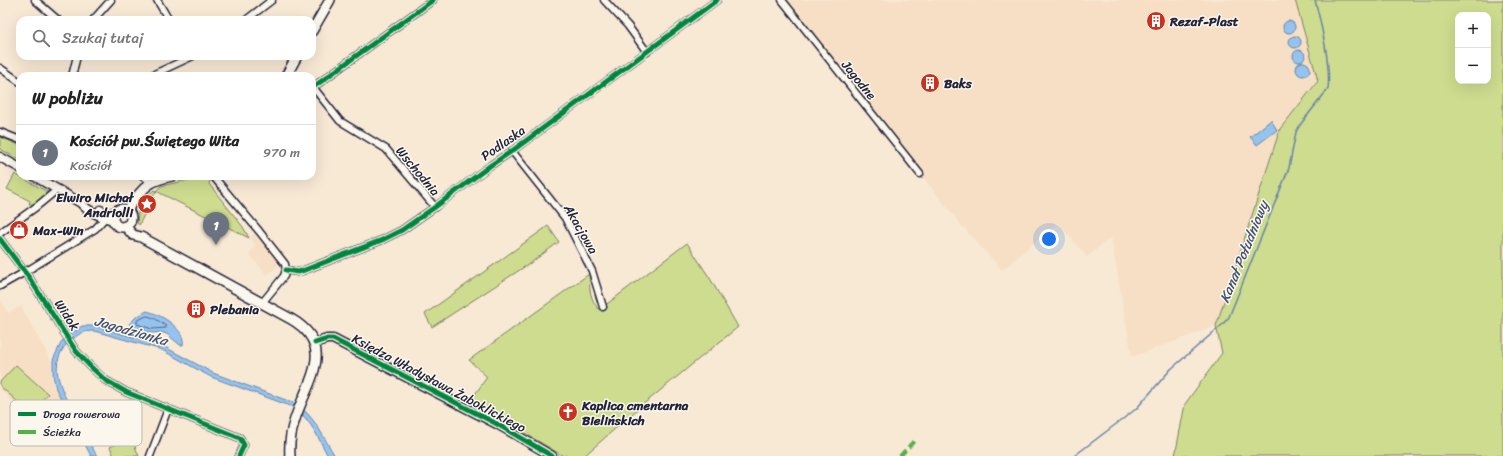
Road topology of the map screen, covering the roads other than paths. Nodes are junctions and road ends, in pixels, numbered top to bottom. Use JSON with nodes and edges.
{"nodes":[{"id":1,"x":35,"y":0,"type":"edge"},
{"id":2,"x":111,"y":0,"type":"edge"},
{"id":3,"x":157,"y":0,"type":"edge"},
{"id":4,"x":272,"y":0,"type":"edge"},
{"id":5,"x":330,"y":0,"type":"edge"},
{"id":6,"x":433,"y":0,"type":"edge"},
{"id":7,"x":604,"y":0,"type":"edge"},
{"id":8,"x":717,"y":0,"type":"edge"},
{"id":9,"x":782,"y":0,"type":"edge"},
{"id":10,"x":53,"y":16,"type":"edge"},
{"id":11,"x":97,"y":16,"type":"edge"},
{"id":12,"x":167,"y":16,"type":"edge"},
{"id":13,"x":251,"y":16,"type":"edge"},
{"id":14,"x":316,"y":24,"type":"edge"},
{"id":15,"x":647,"y":52,"type":"junction"},
{"id":16,"x":76,"y":60,"type":"edge"},
{"id":17,"x":184,"y":60,"type":"edge"},
{"id":18,"x":295,"y":60,"type":"edge"},
{"id":19,"x":0,"y":68,"type":"edge"},
{"id":20,"x":73,"y":72,"type":"edge"},
{"id":21,"x":158,"y":72,"type":"edge"},
{"id":22,"x":288,"y":72,"type":"edge"},
{"id":23,"x":16,"y":79,"type":"edge"},
{"id":24,"x":316,"y":86,"type":"edge"},
{"id":25,"x":316,"y":92,"type":"edge"},
{"id":26,"x":0,"y":132,"type":"edge"},
{"id":27,"x":16,"y":138,"type":"edge"},
{"id":28,"x":512,"y":151,"type":"junction"},
{"id":29,"x":0,"y":157,"type":"edge"},
{"id":30,"x":16,"y":166,"type":"edge"},
{"id":31,"x":920,"y":174,"type":"dead end"},
{"id":32,"x":41,"y":180,"type":"edge"},
{"id":33,"x":148,"y":180,"type":"edge"},
{"id":34,"x":158,"y":180,"type":"edge"},
{"id":35,"x":216,"y":180,"type":"edge"},
{"id":36,"x":151,"y":182,"type":"junction"},
{"id":37,"x":58,"y":189,"type":"junction"},
{"id":38,"x":435,"y":207,"type":"junction"},
{"id":39,"x":117,"y":214,"type":"junction"},
{"id":40,"x":127,"y":224,"type":"junction"},
{"id":41,"x":0,"y":233,"type":"edge"},
{"id":42,"x":0,"y":239,"type":"edge"},
{"id":43,"x":286,"y":270,"type":"junction"},
{"id":44,"x":25,"y":272,"type":"junction"},
{"id":45,"x":0,"y":286,"type":"edge"},
{"id":46,"x":262,"y":303,"type":"junction"},
{"id":47,"x":603,"y":307,"type":"dead end"},
{"id":48,"x":315,"y":343,"type":"junction"},
{"id":49,"x":168,"y":410,"type":"junction"},
{"id":50,"x":150,"y":456,"type":"edge"},
{"id":51,"x":239,"y":456,"type":"edge"},
{"id":52,"x":290,"y":456,"type":"edge"},
{"id":53,"x":552,"y":456,"type":"edge"}],
"edges":[{"from":1,"to":10,"type":"street"},
{"from":2,"to":11,"type":"street"},
{"from":3,"to":12,"type":"street"},
{"from":4,"to":13,"type":"street"},
{"from":5,"to":14,"type":"main road"},
{"from":6,"to":24,"type":"street"},
{"from":7,"to":15,"type":"street"},
{"from":8,"to":15,"type":"street","name":"Podlaska"},
{"from":9,"to":31,"type":"street","name":"Jagodne"},
{"from":15,"to":28,"type":"street","name":"Podlaska"},
{"from":16,"to":20,"type":"street"},
{"from":17,"to":21,"type":"street"},
{"from":18,"to":22,"type":"main road"},
{"from":19,"to":23,"type":"street"},
{"from":25,"to":38,"type":"street","name":"Wschodnia"},
{"from":26,"to":27,"type":"street"},
{"from":28,"to":38,"type":"street","name":"Podlaska"},
{"from":28,"to":47,"type":"street","name":"Akacjowa"},
{"from":29,"to":30,"type":"street"},
{"from":32,"to":37,"type":"street"},
{"from":33,"to":36,"type":"street"},
{"from":34,"to":36,"type":"main road"},
{"from":35,"to":43,"type":"street"},
{"from":36,"to":39,"type":"main road"},
{"from":37,"to":39,"type":"street"},
{"from":37,"to":41,"type":"street"},
{"from":38,"to":43,"type":"street","name":"Podlaska"},
{"from":39,"to":40,"type":"main road"},
{"from":39,"to":40,"type":"main road"},
{"from":39,"to":44,"type":"street"},
{"from":40,"to":46,"type":"main road"},
{"from":42,"to":44,"type":"street","name":"Widok"},
{"from":43,"to":46,"type":"street"},
{"from":44,"to":45,"type":"street"},
{"from":44,"to":49,"type":"street","name":"Widok"},
{"from":46,"to":48,"type":"main road"},
{"from":48,"to":52,"type":"main road"},
{"from":48,"to":53,"type":"street","name":"Księdza Władysława Żaboklickiego"},
{"from":49,"to":50,"type":"street"},
{"from":49,"to":51,"type":"street","name":"Widok"}]}
